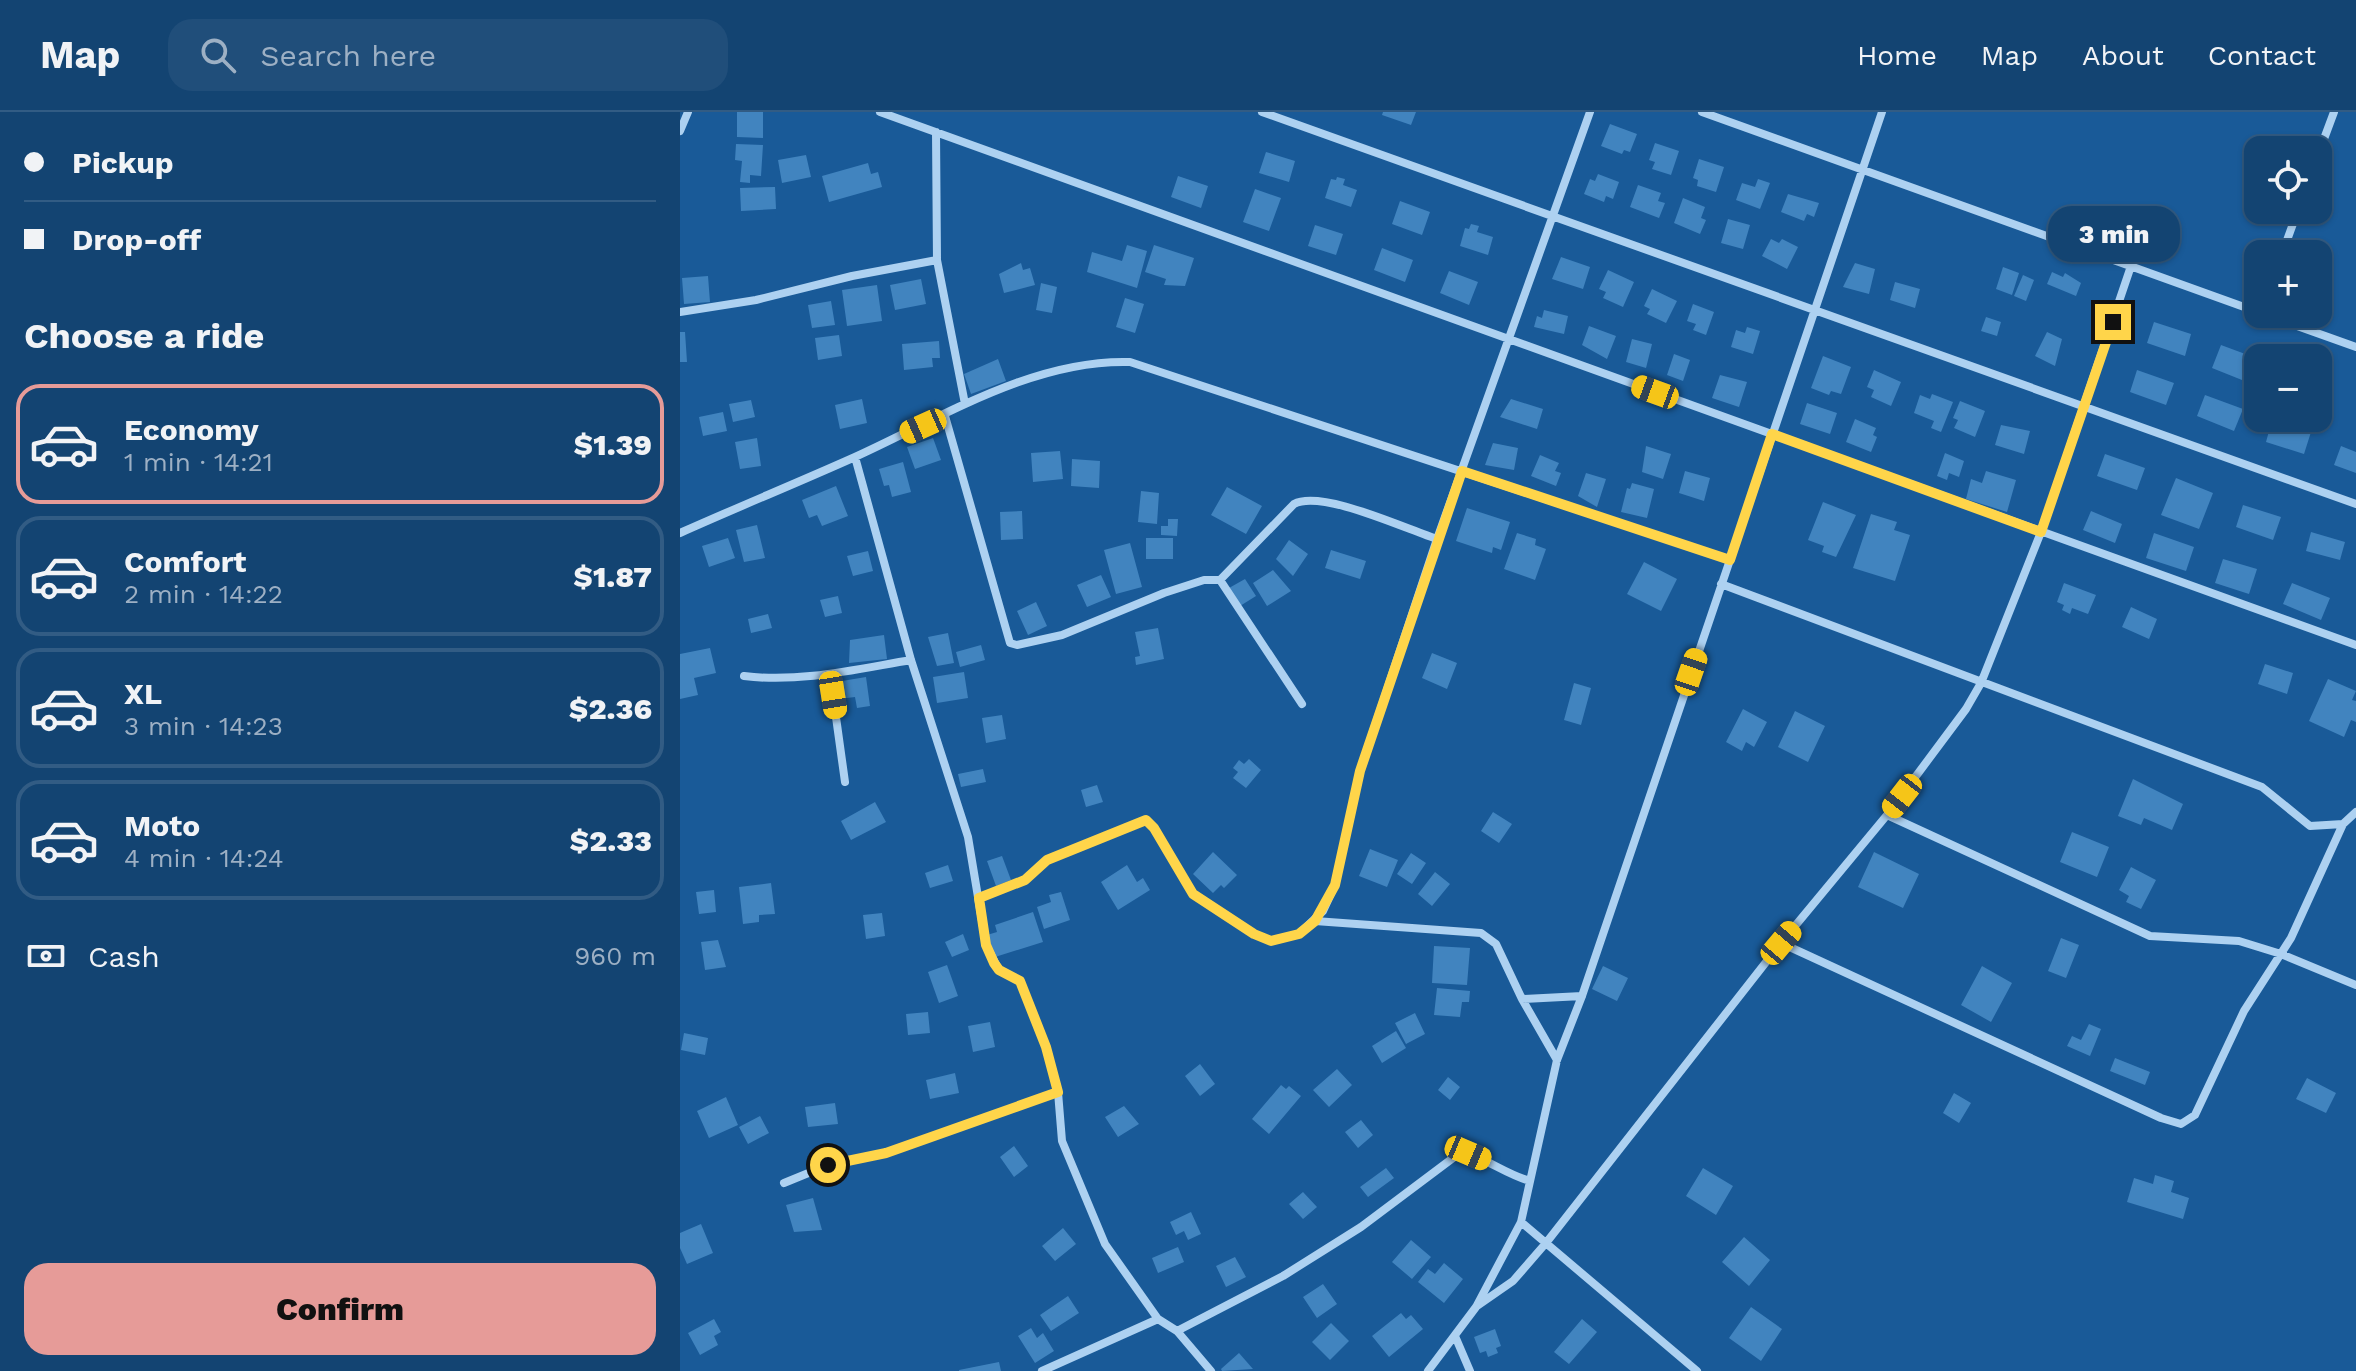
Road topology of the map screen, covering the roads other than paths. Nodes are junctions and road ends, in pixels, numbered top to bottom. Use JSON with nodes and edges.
{"nodes":[{"id":1,"x":688,"y":112,"type":"edge"},
{"id":2,"x":1262,"y":112,"type":"edge"},
{"id":3,"x":1590,"y":112,"type":"edge"},
{"id":4,"x":1702,"y":112,"type":"edge"},
{"id":5,"x":1882,"y":112,"type":"edge"},
{"id":6,"x":2334,"y":112,"type":"edge"},
{"id":7,"x":884,"y":113,"type":"edge"},
{"id":8,"x":680,"y":131,"type":"edge"},
{"id":9,"x":936,"y":132,"type":"junction"},
{"id":10,"x":2325,"y":136,"type":"edge"},
{"id":11,"x":1862,"y":169,"type":"junction"},
{"id":12,"x":1553,"y":216,"type":"junction"},
{"id":13,"x":937,"y":260,"type":"junction"},
{"id":14,"x":2131,"y":266,"type":"junction"},
{"id":15,"x":2244,"y":307,"type":"edge"},
{"id":16,"x":1815,"y":310,"type":"junction"},
{"id":17,"x":680,"y":312,"type":"edge"},
{"id":18,"x":2303,"y":328,"type":"edge"},
{"id":19,"x":1509,"y":339,"type":"junction"},
{"id":20,"x":2356,"y":347,"type":"edge"},
{"id":21,"x":965,"y":404,"type":"junction"},
{"id":22,"x":2085,"y":407,"type":"junction"},
{"id":23,"x":945,"y":416,"type":"junction"},
{"id":24,"x":1772,"y":434,"type":"junction"},
{"id":25,"x":855,"y":457,"type":"junction"},
{"id":26,"x":1462,"y":471,"type":"junction"},
{"id":27,"x":2356,"y":504,"type":"edge"},
{"id":28,"x":680,"y":520,"type":"edge"},
{"id":29,"x":681,"y":532,"type":"edge"},
{"id":30,"x":2041,"y":532,"type":"junction"},
{"id":31,"x":1437,"y":539,"type":"junction"},
{"id":32,"x":1730,"y":560,"type":"junction"},
{"id":33,"x":1220,"y":580,"type":"junction"},
{"id":34,"x":1721,"y":584,"type":"junction"},
{"id":35,"x":2356,"y":645,"type":"edge"},
{"id":36,"x":911,"y":660,"type":"junction"},
{"id":37,"x":830,"y":674,"type":"junction"},
{"id":38,"x":744,"y":676,"type":"dead end"},
{"id":39,"x":1981,"y":683,"type":"junction"},
{"id":40,"x":1302,"y":704,"type":"dead end"},
{"id":41,"x":845,"y":782,"type":"dead end"},
{"id":42,"x":2356,"y":812,"type":"edge"},
{"id":43,"x":1887,"y":815,"type":"junction"},
{"id":44,"x":2343,"y":824,"type":"junction"},
{"id":45,"x":979,"y":898,"type":"junction"},
{"id":46,"x":1315,"y":921,"type":"junction"},
{"id":47,"x":1781,"y":943,"type":"junction"},
{"id":48,"x":2281,"y":954,"type":"junction"},
{"id":49,"x":2356,"y":985,"type":"edge"},
{"id":50,"x":1582,"y":996,"type":"junction"},
{"id":51,"x":1522,"y":999,"type":"junction"},
{"id":52,"x":1557,"y":1060,"type":"junction"},
{"id":53,"x":1058,"y":1092,"type":"junction"},
{"id":54,"x":1530,"y":1181,"type":"junction"},
{"id":55,"x":784,"y":1183,"type":"dead end"},
{"id":56,"x":1521,"y":1222,"type":"junction"},
{"id":57,"x":1546,"y":1243,"type":"junction"},
{"id":58,"x":1476,"y":1307,"type":"junction"},
{"id":59,"x":1158,"y":1319,"type":"junction"},
{"id":60,"x":1177,"y":1331,"type":"junction"},
{"id":61,"x":1455,"y":1336,"type":"junction"},
{"id":62,"x":1042,"y":1371,"type":"edge"},
{"id":63,"x":1211,"y":1371,"type":"edge"},
{"id":64,"x":1428,"y":1371,"type":"edge"},
{"id":65,"x":1470,"y":1371,"type":"edge"},
{"id":66,"x":1697,"y":1371,"type":"edge"}],
"edges":[{"from":1,"to":8,"type":"street"},
{"from":2,"to":12,"type":"street"},
{"from":3,"to":12,"type":"street"},
{"from":4,"to":11,"type":"street"},
{"from":5,"to":11,"type":"street"},
{"from":6,"to":10,"type":"street"},
{"from":7,"to":9,"type":"street"},
{"from":9,"to":13,"type":"street"},
{"from":9,"to":19,"type":"street"},
{"from":11,"to":14,"type":"street"},
{"from":11,"to":16,"type":"street"},
{"from":12,"to":16,"type":"street"},
{"from":12,"to":19,"type":"street"},
{"from":13,"to":17,"type":"street"},
{"from":13,"to":21,"type":"street"},
{"from":14,"to":15,"type":"street"},
{"from":14,"to":22,"type":"street"},
{"from":16,"to":22,"type":"street"},
{"from":16,"to":24,"type":"street"},
{"from":18,"to":20,"type":"street"},
{"from":19,"to":24,"type":"street"},
{"from":19,"to":26,"type":"street"},
{"from":21,"to":23,"type":"street"},
{"from":21,"to":26,"type":"street"},
{"from":22,"to":27,"type":"street"},
{"from":22,"to":30,"type":"street"},
{"from":23,"to":25,"type":"street"},
{"from":23,"to":33,"type":"street"},
{"from":24,"to":30,"type":"street"},
{"from":24,"to":32,"type":"street"},
{"from":25,"to":29,"type":"street"},
{"from":25,"to":36,"type":"street"},
{"from":26,"to":31,"type":"street"},
{"from":26,"to":32,"type":"street"},
{"from":28,"to":29,"type":"street"},
{"from":30,"to":35,"type":"street"},
{"from":30,"to":39,"type":"street"},
{"from":31,"to":33,"type":"street"},
{"from":31,"to":46,"type":"street"},
{"from":32,"to":34,"type":"street"},
{"from":33,"to":40,"type":"street"},
{"from":34,"to":39,"type":"street"},
{"from":34,"to":50,"type":"street"},
{"from":36,"to":37,"type":"street"},
{"from":36,"to":45,"type":"street"},
{"from":37,"to":38,"type":"street"},
{"from":37,"to":41,"type":"street"},
{"from":39,"to":43,"type":"street"},
{"from":39,"to":44,"type":"street"},
{"from":42,"to":44,"type":"street"},
{"from":43,"to":47,"type":"street"},
{"from":43,"to":48,"type":"street"},
{"from":44,"to":48,"type":"street"},
{"from":45,"to":46,"type":"street"},
{"from":45,"to":53,"type":"street"},
{"from":46,"to":51,"type":"street"},
{"from":47,"to":48,"type":"street"},
{"from":47,"to":57,"type":"street"},
{"from":48,"to":49,"type":"street"},
{"from":50,"to":51,"type":"street"},
{"from":50,"to":52,"type":"street"},
{"from":51,"to":52,"type":"street"},
{"from":52,"to":54,"type":"street"},
{"from":53,"to":55,"type":"street"},
{"from":53,"to":59,"type":"street"},
{"from":54,"to":56,"type":"street"},
{"from":54,"to":60,"type":"street"},
{"from":56,"to":57,"type":"street"},
{"from":56,"to":58,"type":"street"},
{"from":57,"to":58,"type":"street"},
{"from":57,"to":66,"type":"street"},
{"from":58,"to":61,"type":"street"},
{"from":59,"to":60,"type":"street"},
{"from":59,"to":62,"type":"street"},
{"from":60,"to":63,"type":"street"},
{"from":61,"to":64,"type":"street"},
{"from":61,"to":65,"type":"street"}]}
